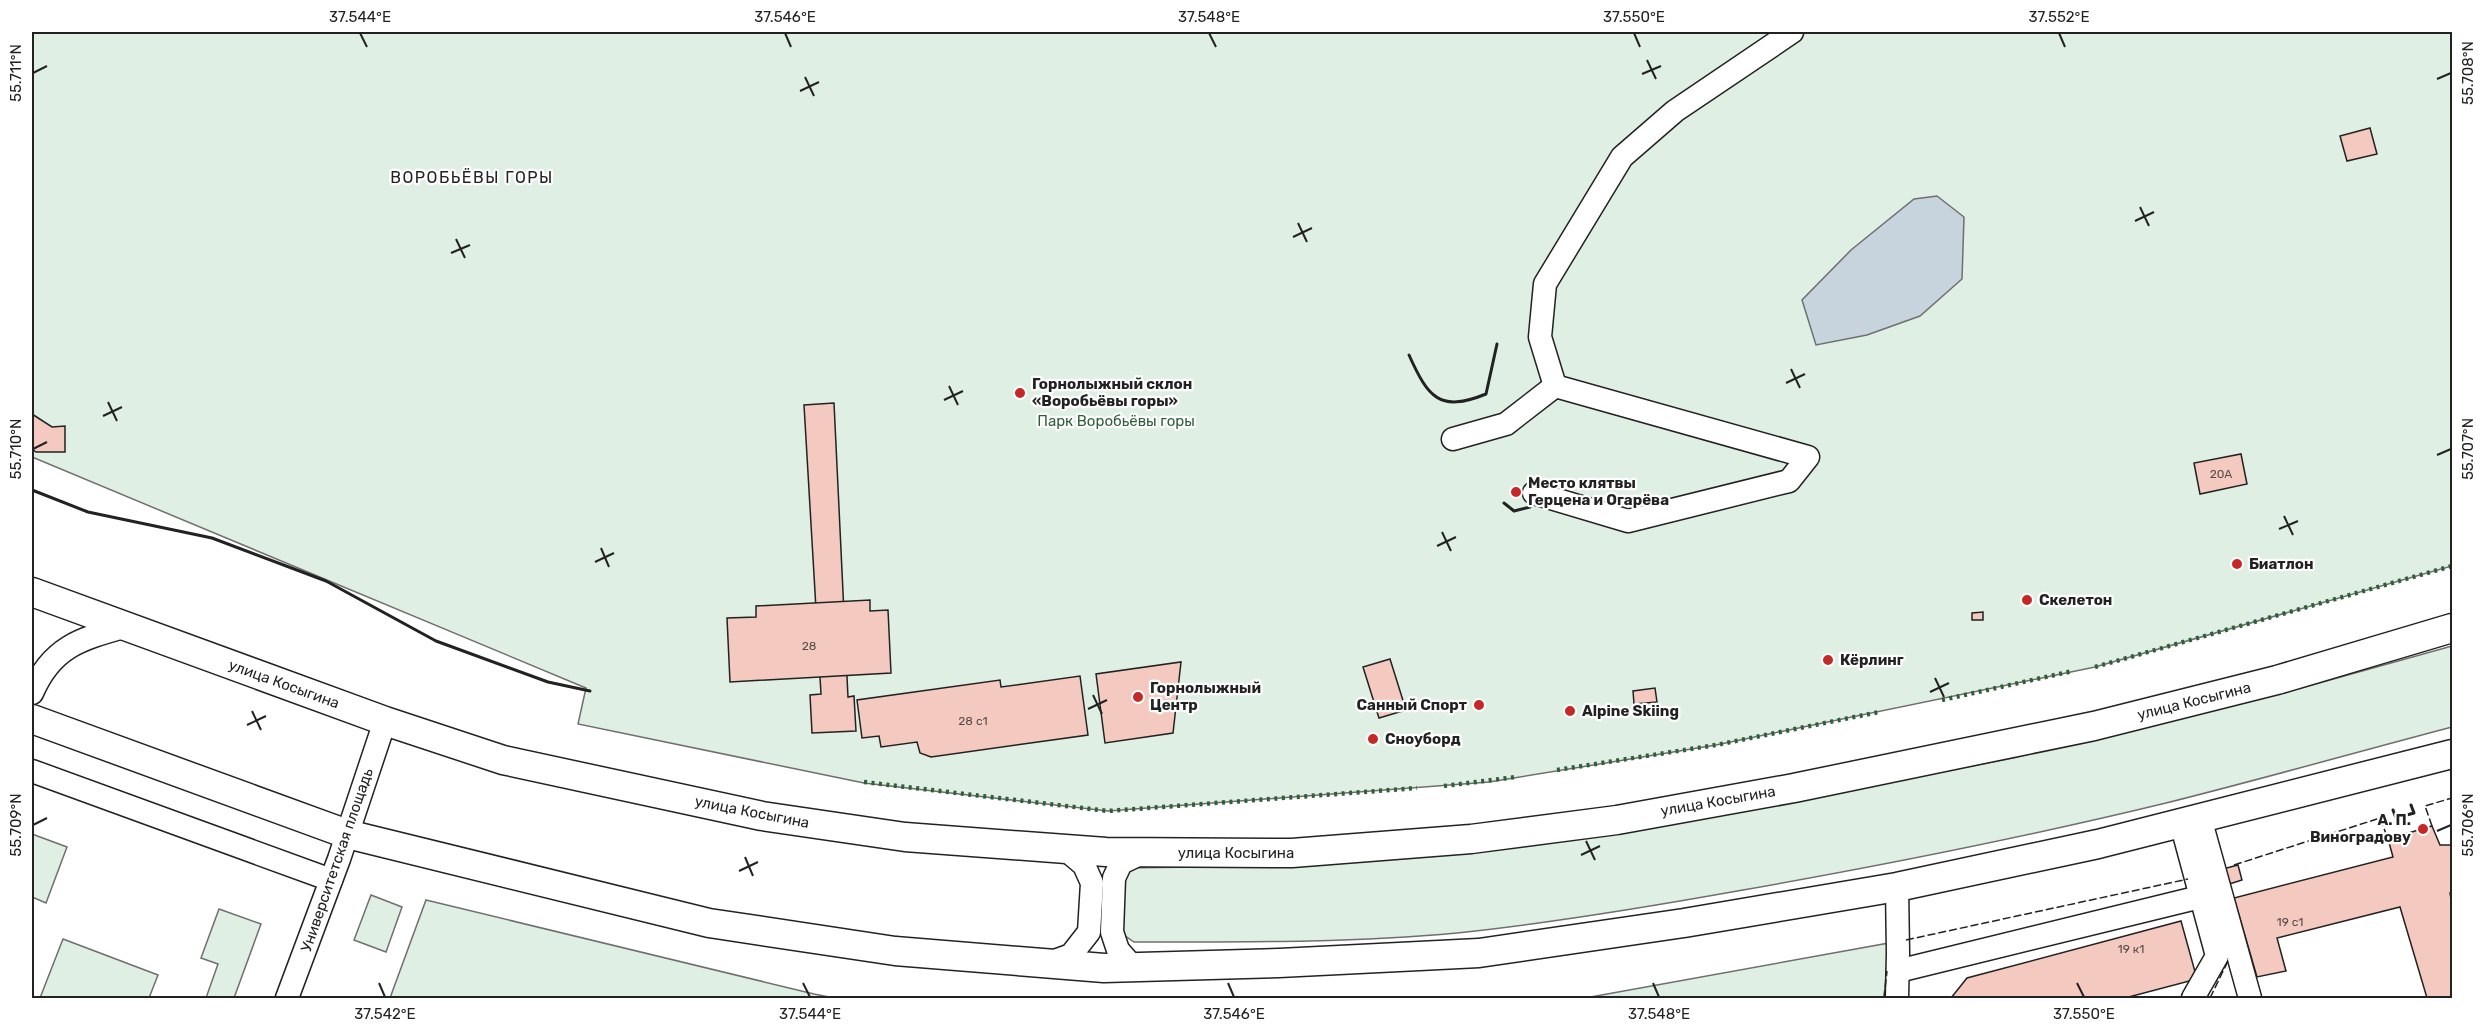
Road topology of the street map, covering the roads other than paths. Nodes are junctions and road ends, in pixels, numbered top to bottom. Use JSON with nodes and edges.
{"nodes":[{"id":1,"x":1792,"y":32,"type":"edge"},
{"id":2,"x":1555,"y":386,"type":"junction"},
{"id":3,"x":1453,"y":439,"type":"dead end"},
{"id":4,"x":1533,"y":493,"type":"dead end"},
{"id":5,"x":32,"y":592,"type":"edge"},
{"id":6,"x":127,"y":626,"type":"junction"},
{"id":7,"x":2452,"y":628,"type":"edge"},
{"id":8,"x":32,"y":693,"type":"edge"},
{"id":9,"x":32,"y":719,"type":"edge"},
{"id":10,"x":385,"y":721,"type":"junction"},
{"id":11,"x":2452,"y":754,"type":"edge"},
{"id":12,"x":32,"y":771,"type":"edge"},
{"id":13,"x":2190,"y":821,"type":"junction"},
{"id":14,"x":347,"y":834,"type":"junction"},
{"id":15,"x":1065,"y":849,"type":"junction"},
{"id":16,"x":1144,"y":852,"type":"junction"},
{"id":17,"x":331,"y":880,"type":"junction"},
{"id":18,"x":1897,"y":887,"type":"junction"},
{"id":19,"x":2200,"y":897,"type":"junction"},
{"id":20,"x":1047,"y":963,"type":"junction"},
{"id":21,"x":1133,"y":967,"type":"junction"},
{"id":22,"x":1898,"y":971,"type":"junction"},
{"id":23,"x":2257,"y":998,"type":"edge"},
{"id":24,"x":287,"y":999,"type":"edge"},
{"id":25,"x":1897,"y":999,"type":"edge"},
{"id":26,"x":2193,"y":999,"type":"edge"}],
"edges":[{"from":1,"to":2,"type":"street"},
{"from":2,"to":3,"type":"street"},
{"from":2,"to":4,"type":"street"},
{"from":5,"to":6,"type":"main road","name":"улица Косыгина"},
{"from":6,"to":8,"type":"street"},
{"from":6,"to":10,"type":"main road","name":"улица Косыгина"},
{"from":7,"to":16,"type":"main road","name":"улица Косыгина"},
{"from":9,"to":14,"type":"main road"},
{"from":10,"to":14,"type":"street","name":"Университетская площадь"},
{"from":10,"to":15,"type":"main road","name":"улица Косыгина"},
{"from":11,"to":13,"type":"main road"},
{"from":12,"to":17,"type":"street"},
{"from":13,"to":18,"type":"main road"},
{"from":13,"to":19,"type":"street"},
{"from":13,"to":23,"type":"street"},
{"from":14,"to":17,"type":"street","name":"Университетская площадь"},
{"from":14,"to":20,"type":"main road"},
{"from":15,"to":16,"type":"main road","name":"улица Косыгина"},
{"from":15,"to":20,"type":"street"},
{"from":16,"to":21,"type":"street"},
{"from":17,"to":24,"type":"street","name":"Университетская площадь"},
{"from":18,"to":21,"type":"main road"},
{"from":18,"to":22,"type":"street"},
{"from":19,"to":22,"type":"street"},
{"from":19,"to":26,"type":"street"},
{"from":20,"to":21,"type":"main road"},
{"from":22,"to":25,"type":"street"}]}
